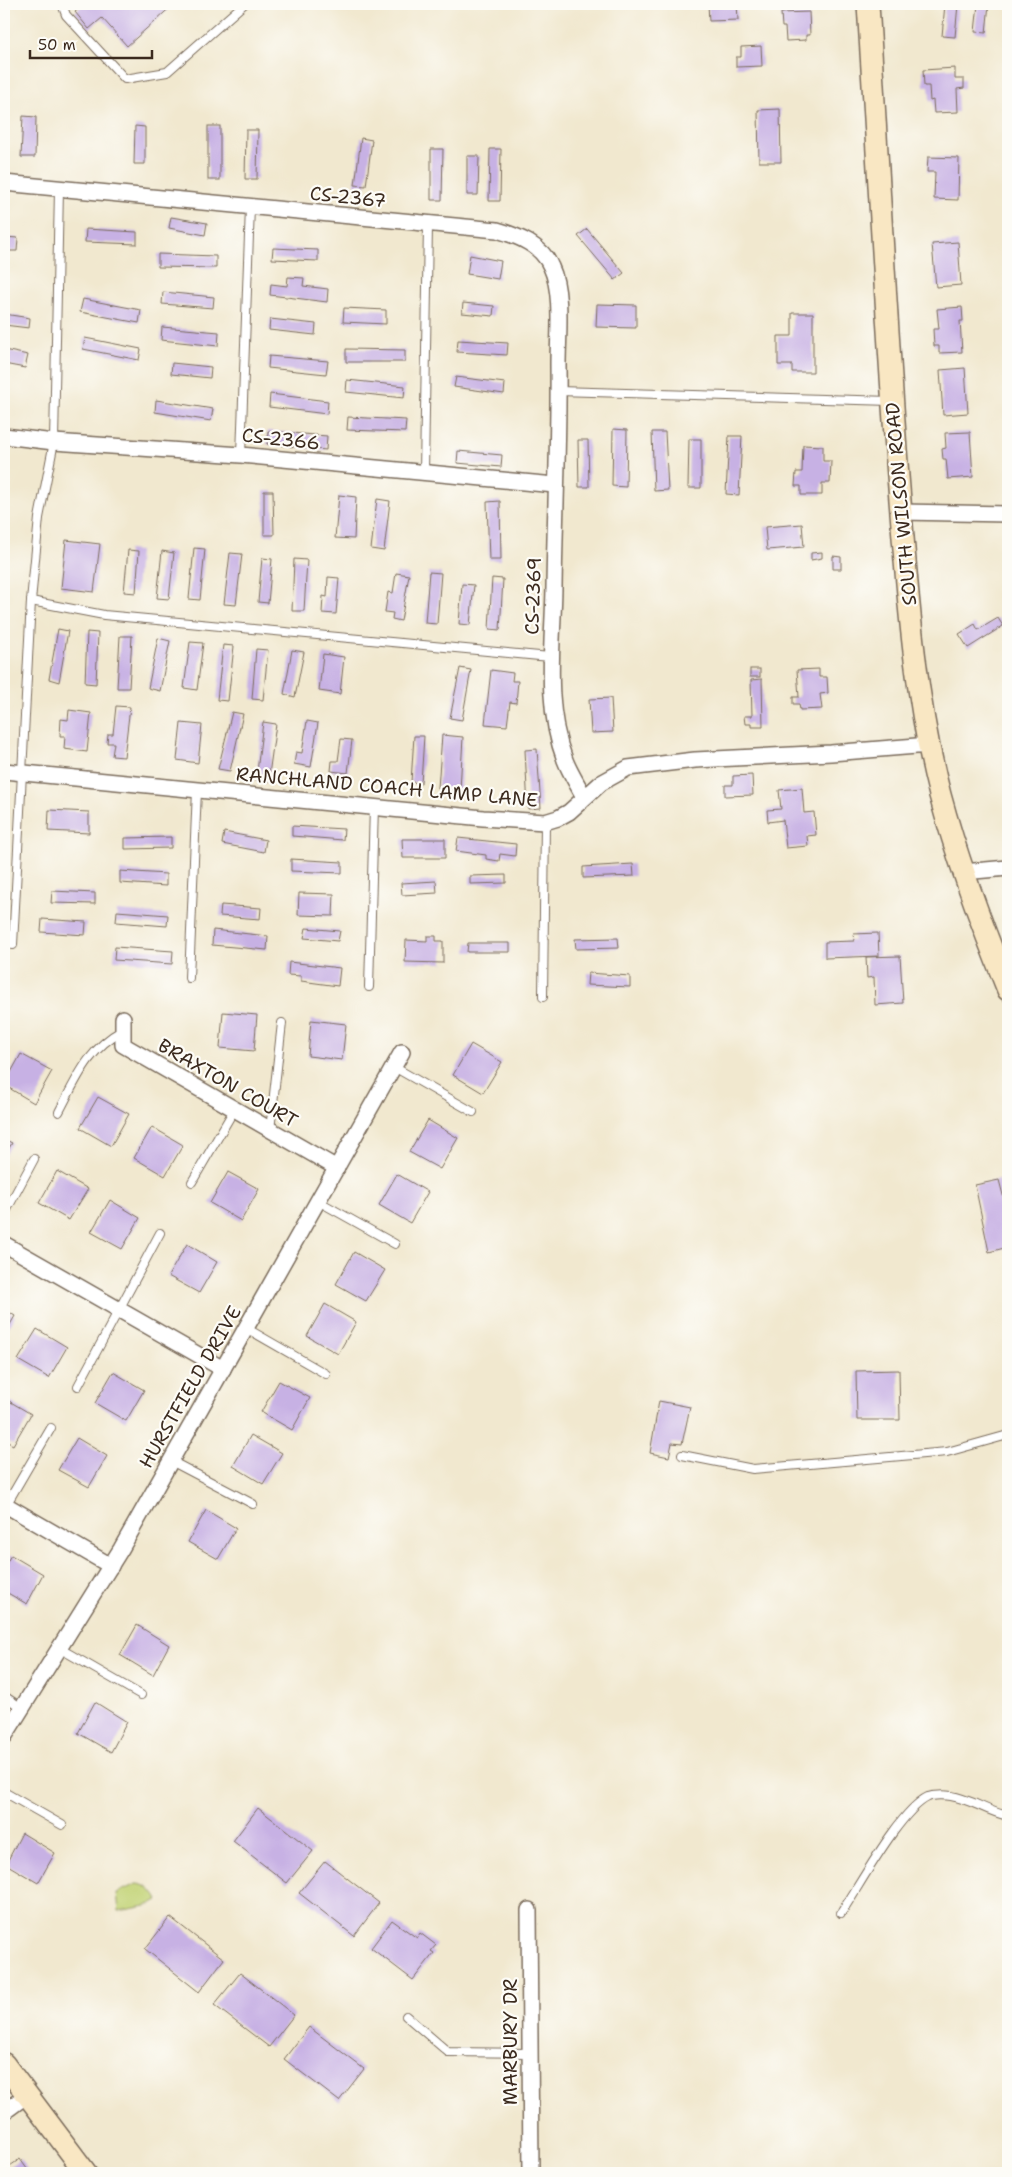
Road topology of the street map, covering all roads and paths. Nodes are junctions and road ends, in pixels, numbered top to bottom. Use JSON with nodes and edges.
{"nodes":[{"id":1,"x":62,"y":4,"type":"edge"},
{"id":2,"x":244,"y":4,"type":"edge"},
{"id":3,"x":868,"y":4,"type":"edge"},
{"id":4,"x":4,"y":183,"type":"edge"},
{"id":5,"x":59,"y":189,"type":"junction"},
{"id":6,"x":250,"y":207,"type":"junction"},
{"id":7,"x":428,"y":225,"type":"junction"},
{"id":8,"x":558,"y":391,"type":"junction"},
{"id":9,"x":892,"y":401,"type":"junction"},
{"id":10,"x":4,"y":436,"type":"edge"},
{"id":11,"x":54,"y":442,"type":"junction"},
{"id":12,"x":241,"y":455,"type":"junction"},
{"id":13,"x":424,"y":473,"type":"junction"},
{"id":14,"x":555,"y":485,"type":"junction"},
{"id":15,"x":901,"y":512,"type":"junction"},
{"id":16,"x":1008,"y":514,"type":"edge"},
{"id":17,"x":31,"y":601,"type":"junction"},
{"id":18,"x":550,"y":657,"type":"junction"},
{"id":19,"x":929,"y":745,"type":"junction"},
{"id":20,"x":4,"y":772,"type":"edge"},
{"id":21,"x":22,"y":773,"type":"junction"},
{"id":22,"x":197,"y":790,"type":"junction"},
{"id":23,"x":584,"y":797,"type":"junction"},
{"id":24,"x":374,"y":806,"type":"junction"},
{"id":25,"x":545,"y":822,"type":"junction"},
{"id":26,"x":1008,"y":868,"type":"edge"},
{"id":27,"x":963,"y":872,"type":"junction"},
{"id":28,"x":13,"y":945,"type":"dead end"},
{"id":29,"x":189,"y":978,"type":"dead end"},
{"id":30,"x":368,"y":987,"type":"dead end"},
{"id":31,"x":1008,"y":990,"type":"edge"},
{"id":32,"x":542,"y":997,"type":"dead end"},
{"id":33,"x":282,"y":1023,"type":"dead end"},
{"id":34,"x":123,"y":1024,"type":"joint"},
{"id":35,"x":402,"y":1052,"type":"dead end"},
{"id":36,"x":394,"y":1066,"type":"junction"},
{"id":37,"x":234,"y":1110,"type":"junction"},
{"id":38,"x":59,"y":1112,"type":"dead end"},
{"id":39,"x":473,"y":1112,"type":"dead end"},
{"id":40,"x":270,"y":1130,"type":"junction"},
{"id":41,"x":34,"y":1158,"type":"dead end"},
{"id":42,"x":337,"y":1168,"type":"junction"},
{"id":43,"x":192,"y":1182,"type":"dead end"},
{"id":44,"x":318,"y":1201,"type":"junction"},
{"id":45,"x":4,"y":1215,"type":"edge"},
{"id":46,"x":160,"y":1233,"type":"dead end"},
{"id":47,"x":4,"y":1244,"type":"edge"},
{"id":48,"x":395,"y":1244,"type":"dead end"},
{"id":49,"x":118,"y":1309,"type":"junction"},
{"id":50,"x":246,"y":1328,"type":"junction"},
{"id":51,"x":223,"y":1369,"type":"junction"},
{"id":52,"x":326,"y":1374,"type":"dead end"},
{"id":53,"x":78,"y":1386,"type":"dead end"},
{"id":54,"x":51,"y":1428,"type":"dead end"},
{"id":55,"x":1008,"y":1435,"type":"edge"},
{"id":56,"x":682,"y":1455,"type":"dead end"},
{"id":57,"x":171,"y":1461,"type":"junction"},
{"id":58,"x":253,"y":1504,"type":"dead end"},
{"id":59,"x":5,"y":1506,"type":"edge"},
{"id":60,"x":111,"y":1566,"type":"junction"},
{"id":61,"x":59,"y":1648,"type":"junction"},
{"id":62,"x":141,"y":1695,"type":"dead end"},
{"id":63,"x":4,"y":1696,"type":"edge"},
{"id":64,"x":22,"y":1708,"type":"junction"},
{"id":65,"x":5,"y":1733,"type":"edge"},
{"id":66,"x":4,"y":1792,"type":"edge"},
{"id":67,"x":1008,"y":1816,"type":"edge"},
{"id":68,"x":62,"y":1825,"type":"dead end"},
{"id":69,"x":529,"y":1910,"type":"dead end"},
{"id":70,"x":841,"y":1913,"type":"dead end"},
{"id":71,"x":406,"y":2016,"type":"dead end"},
{"id":72,"x":531,"y":2053,"type":"junction"},
{"id":73,"x":4,"y":2064,"type":"edge"},
{"id":74,"x":27,"y":2095,"type":"junction"},
{"id":75,"x":4,"y":2112,"type":"edge"},
{"id":76,"x":86,"y":2173,"type":"edge"},
{"id":77,"x":531,"y":2173,"type":"edge"}],
"edges":[{"from":1,"to":2,"type":"lane"},
{"from":3,"to":9,"type":"main road","name":"SOUTH WILSON ROAD"},
{"from":4,"to":5,"type":"street","name":"CS-2367"},
{"from":5,"to":6,"type":"street","name":"CS-2367"},
{"from":5,"to":11,"type":"lane"},
{"from":6,"to":7,"type":"street","name":"CS-2367"},
{"from":6,"to":12,"type":"lane"},
{"from":7,"to":8,"type":"street","name":"CS-2367"},
{"from":7,"to":13,"type":"lane"},
{"from":8,"to":9,"type":"lane"},
{"from":8,"to":14,"type":"street","name":"CS-2369"},
{"from":9,"to":15,"type":"main road","name":"SOUTH WILSON ROAD"},
{"from":10,"to":11,"type":"street","name":"CS-2366"},
{"from":11,"to":12,"type":"street","name":"CS-2366"},
{"from":11,"to":17,"type":"lane"},
{"from":12,"to":13,"type":"street","name":"CS-2366"},
{"from":13,"to":14,"type":"street","name":"CS-2366"},
{"from":14,"to":18,"type":"street","name":"CS-2369"},
{"from":15,"to":16,"type":"street"},
{"from":15,"to":19,"type":"main road","name":"SOUTH WILSON ROAD"},
{"from":17,"to":18,"type":"lane"},
{"from":17,"to":21,"type":"lane"},
{"from":18,"to":23,"type":"street","name":"CS-2369"},
{"from":19,"to":23,"type":"street","name":"RANCHLAND COACH LAMP LANE"},
{"from":19,"to":27,"type":"main road","name":"SOUTH WILSON ROAD"},
{"from":20,"to":21,"type":"street","name":"RANCHLAND COACH LAMP LANE"},
{"from":21,"to":22,"type":"street","name":"RANCHLAND COACH LAMP LANE"},
{"from":21,"to":28,"type":"lane"},
{"from":22,"to":24,"type":"street","name":"RANCHLAND COACH LAMP LANE"},
{"from":22,"to":29,"type":"lane"},
{"from":23,"to":25,"type":"street","name":"RANCHLAND COACH LAMP LANE"},
{"from":24,"to":25,"type":"street","name":"RANCHLAND COACH LAMP LANE"},
{"from":24,"to":30,"type":"lane"},
{"from":25,"to":32,"type":"lane"},
{"from":26,"to":27,"type":"street"},
{"from":27,"to":31,"type":"main road","name":"SOUTH WILSON ROAD"},
{"from":33,"to":40,"type":"lane"},
{"from":34,"to":37,"type":"street","name":"BRAXTON COURT"},
{"from":34,"to":38,"type":"lane"},
{"from":35,"to":36,"type":"street","name":"HURSTFIELD DRIVE"},
{"from":36,"to":39,"type":"lane"},
{"from":36,"to":42,"type":"street","name":"HURSTFIELD DRIVE"},
{"from":37,"to":40,"type":"street","name":"BRAXTON COURT"},
{"from":37,"to":43,"type":"lane"},
{"from":40,"to":42,"type":"street","name":"BRAXTON COURT"},
{"from":41,"to":45,"type":"lane"},
{"from":42,"to":44,"type":"street","name":"HURSTFIELD DRIVE"},
{"from":44,"to":48,"type":"lane"},
{"from":44,"to":50,"type":"street","name":"HURSTFIELD DRIVE"},
{"from":46,"to":49,"type":"lane"},
{"from":47,"to":49,"type":"street"},
{"from":49,"to":51,"type":"street"},
{"from":49,"to":53,"type":"lane"},
{"from":50,"to":51,"type":"street","name":"HURSTFIELD DRIVE"},
{"from":50,"to":52,"type":"lane"},
{"from":51,"to":57,"type":"street","name":"HURSTFIELD DRIVE"},
{"from":54,"to":59,"type":"lane"},
{"from":55,"to":56,"type":"lane"},
{"from":57,"to":58,"type":"lane"},
{"from":57,"to":60,"type":"street","name":"HURSTFIELD DRIVE"},
{"from":59,"to":60,"type":"street"},
{"from":60,"to":61,"type":"street","name":"HURSTFIELD DRIVE"},
{"from":61,"to":62,"type":"lane"},
{"from":61,"to":64,"type":"street","name":"HURSTFIELD DRIVE"},
{"from":63,"to":64,"type":"lane"},
{"from":64,"to":65,"type":"street","name":"HURSTFIELD DRIVE"},
{"from":66,"to":68,"type":"lane"},
{"from":67,"to":70,"type":"lane"},
{"from":69,"to":72,"type":"street","name":"MARBURY DR"},
{"from":71,"to":72,"type":"lane"},
{"from":72,"to":77,"type":"street","name":"MARBURY DR"},
{"from":73,"to":74,"type":"main road"},
{"from":74,"to":75,"type":"street"},
{"from":74,"to":76,"type":"main road"}]}
